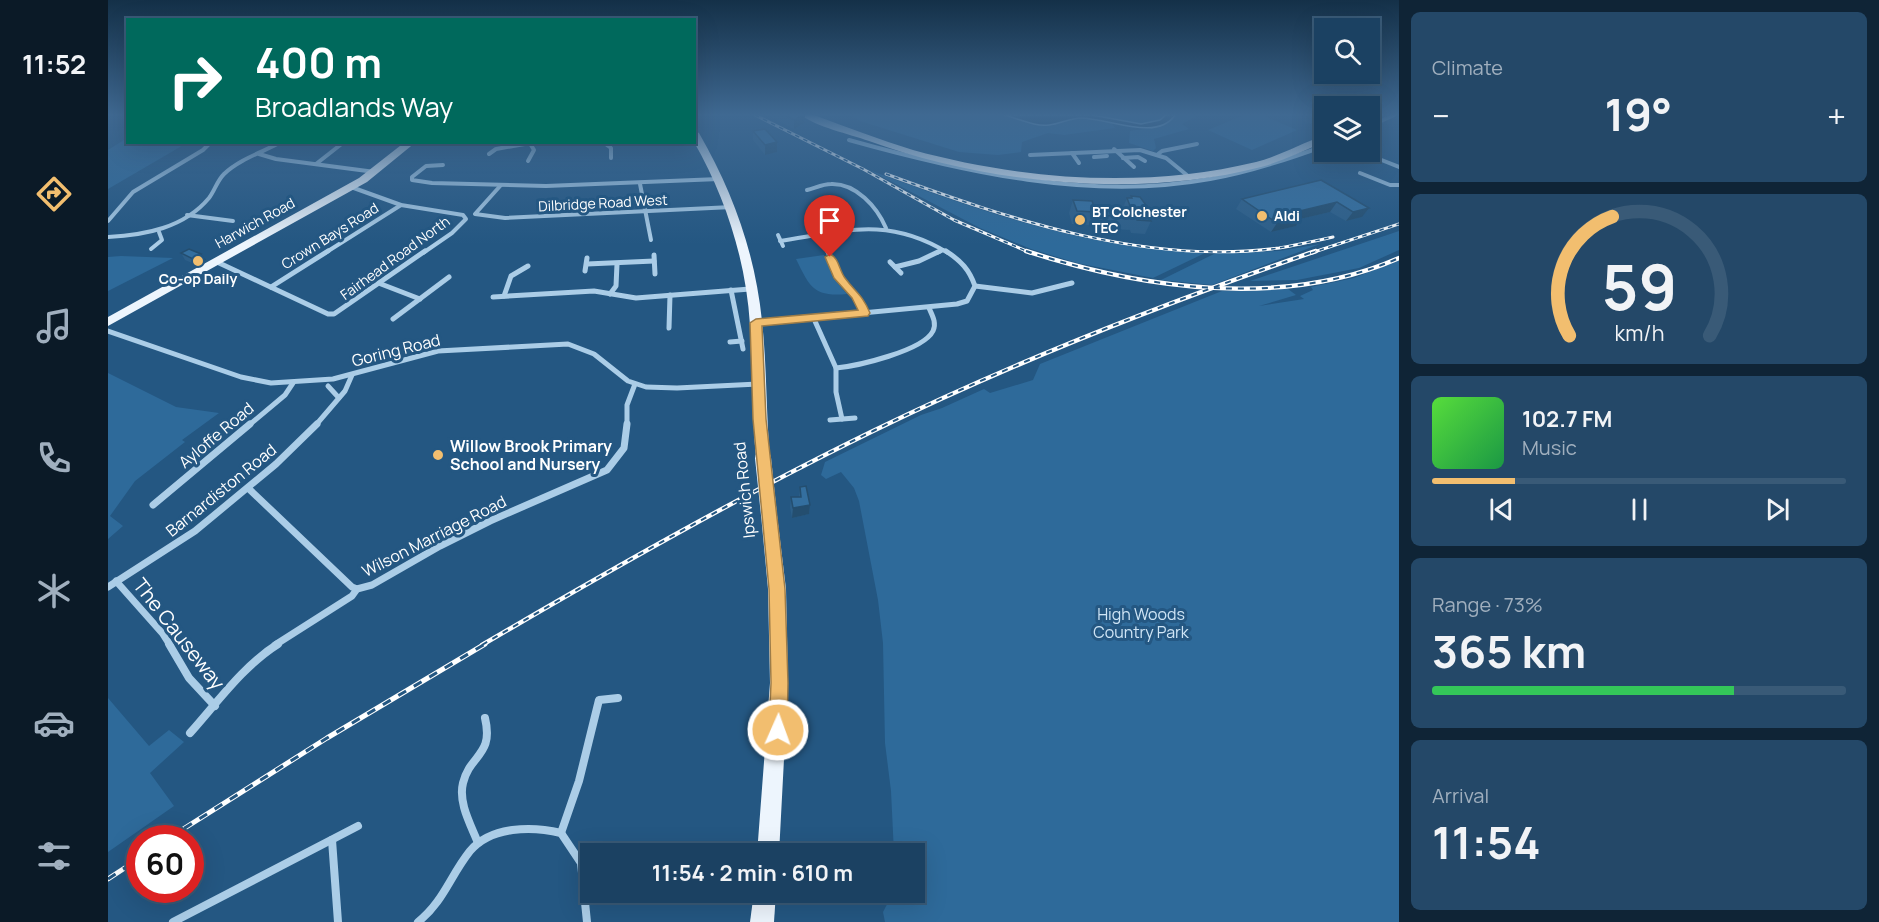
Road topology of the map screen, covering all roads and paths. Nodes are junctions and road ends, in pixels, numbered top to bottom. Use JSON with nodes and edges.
{"nodes":[{"id":1,"x":190,"y":158,"type":"edge"},
{"id":2,"x":253,"y":158,"type":"edge"},
{"id":3,"x":273,"y":158,"type":"edge"},
{"id":4,"x":324,"y":158,"type":"edge"},
{"id":5,"x":392,"y":158,"type":"edge"},
{"id":6,"x":530,"y":158,"type":"edge"},
{"id":7,"x":708,"y":158,"type":"edge"},
{"id":8,"x":925,"y":158,"type":"edge"},
{"id":9,"x":1076,"y":158,"type":"edge"},
{"id":10,"x":1123,"y":158,"type":"edge"},
{"id":11,"x":1140,"y":158,"type":"edge"},
{"id":12,"x":1166,"y":158,"type":"edge"},
{"id":13,"x":1275,"y":158,"type":"edge"},
{"id":14,"x":1277,"y":158,"type":"edge"},
{"id":15,"x":1282,"y":158,"type":"edge"},
{"id":16,"x":1380,"y":159,"type":"edge"},
{"id":17,"x":528,"y":161,"type":"dead end"},
{"id":18,"x":1145,"y":161,"type":"dead end"},
{"id":19,"x":1268,"y":162,"type":"junction"},
{"id":20,"x":1079,"y":163,"type":"dead end"},
{"id":21,"x":316,"y":164,"type":"junction"},
{"id":22,"x":443,"y":165,"type":"dead end"},
{"id":23,"x":1134,"y":167,"type":"dead end"},
{"id":24,"x":1399,"y":167,"type":"edge"},
{"id":25,"x":375,"y":172,"type":"junction"},
{"id":26,"x":1185,"y":173,"type":"junction"},
{"id":27,"x":1360,"y":173,"type":"dead end"},
{"id":28,"x":720,"y":179,"type":"junction"},
{"id":29,"x":1375,"y":179,"type":"junction"},
{"id":30,"x":1074,"y":181,"type":"junction"},
{"id":31,"x":1106,"y":182,"type":"junction"},
{"id":32,"x":1369,"y":183,"type":"dead end"},
{"id":33,"x":640,"y":184,"type":"dead end"},
{"id":34,"x":501,"y":185,"type":"junction"},
{"id":35,"x":1399,"y":186,"type":"edge"},
{"id":36,"x":351,"y":187,"type":"junction"},
{"id":37,"x":818,"y":188,"type":"junction"},
{"id":38,"x":807,"y":190,"type":"dead end"},
{"id":39,"x":822,"y":192,"type":"dead end"},
{"id":40,"x":401,"y":205,"type":"junction"},
{"id":41,"x":732,"y":207,"type":"junction"},
{"id":42,"x":646,"y":211,"type":"junction"},
{"id":43,"x":187,"y":216,"type":"junction"},
{"id":44,"x":108,"y":221,"type":"edge"},
{"id":45,"x":233,"y":221,"type":"dead end"},
{"id":46,"x":886,"y":228,"type":"junction"},
{"id":47,"x":159,"y":232,"type":"junction"},
{"id":48,"x":821,"y":236,"type":"junction"},
{"id":49,"x":108,"y":237,"type":"edge"},
{"id":50,"x":651,"y":240,"type":"dead end"},
{"id":51,"x":156,"y":244,"type":"junction"},
{"id":52,"x":163,"y":245,"type":"dead end"},
{"id":53,"x":783,"y":246,"type":"dead end"},
{"id":54,"x":152,"y":249,"type":"dead end"},
{"id":55,"x":943,"y":250,"type":"junction"},
{"id":56,"x":654,"y":255,"type":"dead end"},
{"id":57,"x":654,"y":261,"type":"junction"},
{"id":58,"x":217,"y":262,"type":"junction"},
{"id":59,"x":890,"y":262,"type":"dead end"},
{"id":60,"x":617,"y":264,"type":"junction"},
{"id":61,"x":528,"y":266,"type":"dead end"},
{"id":62,"x":895,"y":267,"type":"junction"},
{"id":63,"x":511,"y":269,"type":"dead end"},
{"id":64,"x":585,"y":271,"type":"dead end"},
{"id":65,"x":518,"y":272,"type":"junction"},
{"id":66,"x":901,"y":273,"type":"dead end"},
{"id":67,"x":655,"y":274,"type":"dead end"},
{"id":68,"x":449,"y":277,"type":"dead end"},
{"id":69,"x":1050,"y":281,"type":"dead end"},
{"id":70,"x":1072,"y":283,"type":"dead end"},
{"id":71,"x":381,"y":284,"type":"junction"},
{"id":72,"x":975,"y":286,"type":"junction"},
{"id":73,"x":271,"y":287,"type":"junction"},
{"id":74,"x":1057,"y":287,"type":"junction"},
{"id":75,"x":750,"y":289,"type":"junction"},
{"id":76,"x":731,"y":290,"type":"junction"},
{"id":77,"x":610,"y":294,"type":"junction"},
{"id":78,"x":670,"y":295,"type":"junction"},
{"id":79,"x":504,"y":296,"type":"junction"},
{"id":80,"x":493,"y":297,"type":"dead end"},
{"id":81,"x":420,"y":299,"type":"junction"},
{"id":82,"x":929,"y":308,"type":"junction"},
{"id":83,"x":864,"y":313,"type":"junction"},
{"id":84,"x":393,"y":319,"type":"dead end"},
{"id":85,"x":814,"y":319,"type":"junction"},
{"id":86,"x":108,"y":322,"type":"edge"},
{"id":87,"x":756,"y":323,"type":"junction"},
{"id":88,"x":669,"y":328,"type":"dead end"},
{"id":89,"x":108,"y":330,"type":"edge"},
{"id":90,"x":742,"y":340,"type":"junction"},
{"id":91,"x":730,"y":342,"type":"dead end"},
{"id":92,"x":743,"y":349,"type":"dead end"},
{"id":93,"x":836,"y":368,"type":"junction"},
{"id":94,"x":352,"y":375,"type":"junction"},
{"id":95,"x":293,"y":383,"type":"junction"},
{"id":96,"x":635,"y":384,"type":"junction"},
{"id":97,"x":759,"y":384,"type":"junction"},
{"id":98,"x":328,"y":386,"type":"dead end"},
{"id":99,"x":339,"y":398,"type":"junction"},
{"id":100,"x":855,"y":418,"type":"dead end"},
{"id":101,"x":842,"y":419,"type":"junction"},
{"id":102,"x":830,"y":420,"type":"dead end"},
{"id":103,"x":248,"y":488,"type":"junction"},
{"id":104,"x":153,"y":505,"type":"dead end"},
{"id":105,"x":116,"y":581,"type":"junction"},
{"id":106,"x":108,"y":587,"type":"edge"},
{"id":107,"x":357,"y":589,"type":"junction"},
{"id":108,"x":618,"y":698,"type":"dead end"},
{"id":109,"x":215,"y":706,"type":"junction"},
{"id":110,"x":485,"y":718,"type":"dead end"},
{"id":111,"x":190,"y":733,"type":"dead end"},
{"id":112,"x":358,"y":826,"type":"dead end"},
{"id":113,"x":561,"y":833,"type":"junction"},
{"id":114,"x":332,"y":840,"type":"junction"},
{"id":115,"x":478,"y":843,"type":"junction"},
{"id":116,"x":769,"y":843,"type":"edge"},
{"id":117,"x":764,"y":903,"type":"edge"},
{"id":118,"x":192,"y":917,"type":"edge"},
{"id":119,"x":173,"y":922,"type":"edge"},
{"id":120,"x":338,"y":922,"type":"edge"},
{"id":121,"x":418,"y":922,"type":"edge"},
{"id":122,"x":587,"y":922,"type":"edge"},
{"id":123,"x":762,"y":922,"type":"edge"}],
"edges":[{"from":1,"to":44,"type":"street"},
{"from":2,"to":43,"type":"street"},
{"from":3,"to":21,"type":"street"},
{"from":4,"to":21,"type":"street"},
{"from":5,"to":25,"type":"main road","name":"Harwich Road"},
{"from":6,"to":17,"type":"street"},
{"from":7,"to":28,"type":"main road","name":"Ipswich Road"},
{"from":8,"to":30,"type":"main road"},
{"from":9,"to":20,"type":"street"},
{"from":10,"to":23,"type":"street"},
{"from":11,"to":18,"type":"street"},
{"from":12,"to":26,"type":"street"},
{"from":13,"to":19,"type":"main road"},
{"from":14,"to":19,"type":"main road"},
{"from":15,"to":19,"type":"street"},
{"from":16,"to":24,"type":"street"},
{"from":19,"to":26,"type":"main road"},
{"from":19,"to":31,"type":"street"},
{"from":21,"to":25,"type":"street"},
{"from":22,"to":34,"type":"street"},
{"from":25,"to":36,"type":"main road","name":"Harwich Road"},
{"from":26,"to":30,"type":"main road"},
{"from":26,"to":31,"type":"main road"},
{"from":27,"to":29,"type":"street"},
{"from":28,"to":34,"type":"street"},
{"from":28,"to":41,"type":"main road","name":"Ipswich Road"},
{"from":29,"to":32,"type":"street"},
{"from":29,"to":35,"type":"street"},
{"from":30,"to":31,"type":"main road"},
{"from":33,"to":42,"type":"street"},
{"from":34,"to":42,"type":"street","name":"Dilbridge Road West"},
{"from":36,"to":40,"type":"street"},
{"from":36,"to":58,"type":"main road","name":"Harwich Road"},
{"from":37,"to":38,"type":"street"},
{"from":37,"to":39,"type":"street"},
{"from":37,"to":46,"type":"street"},
{"from":40,"to":71,"type":"street","name":"Fairhead Road North"},
{"from":40,"to":73,"type":"street","name":"Crown Bays Road"},
{"from":41,"to":42,"type":"street","name":"Dilbridge Road West"},
{"from":41,"to":75,"type":"main road","name":"Ipswich Road"},
{"from":42,"to":50,"type":"street"},
{"from":43,"to":45,"type":"street"},
{"from":43,"to":47,"type":"street"},
{"from":46,"to":48,"type":"street"},
{"from":46,"to":55,"type":"street"},
{"from":47,"to":49,"type":"street"},
{"from":47,"to":51,"type":"street"},
{"from":48,"to":53,"type":"street"},
{"from":48,"to":83,"type":"street"},
{"from":51,"to":52,"type":"street"},
{"from":51,"to":54,"type":"street"},
{"from":55,"to":62,"type":"street"},
{"from":55,"to":72,"type":"street"},
{"from":56,"to":57,"type":"street"},
{"from":57,"to":60,"type":"street"},
{"from":57,"to":67,"type":"street"},
{"from":58,"to":73,"type":"street"},
{"from":58,"to":86,"type":"main road","name":"Harwich Road"},
{"from":59,"to":62,"type":"street"},
{"from":60,"to":64,"type":"street"},
{"from":60,"to":77,"type":"street"},
{"from":61,"to":65,"type":"street"},
{"from":62,"to":66,"type":"street"},
{"from":63,"to":65,"type":"street"},
{"from":65,"to":79,"type":"street"},
{"from":68,"to":81,"type":"street"},
{"from":69,"to":74,"type":"street"},
{"from":70,"to":74,"type":"street"},
{"from":71,"to":73,"type":"street","name":"Fairhead Road North"},
{"from":71,"to":81,"type":"street"},
{"from":72,"to":74,"type":"street"},
{"from":72,"to":82,"type":"street"},
{"from":75,"to":76,"type":"street"},
{"from":75,"to":87,"type":"main road","name":"Ipswich Road"},
{"from":76,"to":78,"type":"street"},
{"from":76,"to":90,"type":"street"},
{"from":77,"to":78,"type":"street"},
{"from":77,"to":79,"type":"street"},
{"from":78,"to":88,"type":"street"},
{"from":79,"to":80,"type":"street"},
{"from":81,"to":84,"type":"street"},
{"from":82,"to":83,"type":"street"},
{"from":82,"to":93,"type":"street"},
{"from":83,"to":85,"type":"street"},
{"from":85,"to":87,"type":"street"},
{"from":85,"to":93,"type":"street"},
{"from":87,"to":97,"type":"main road","name":"Ipswich Road"},
{"from":89,"to":95,"type":"street","name":"Goring Road"},
{"from":90,"to":91,"type":"street"},
{"from":90,"to":92,"type":"street"},
{"from":93,"to":101,"type":"street"},
{"from":94,"to":95,"type":"street","name":"Goring Road"},
{"from":94,"to":96,"type":"street","name":"Goring Road"},
{"from":94,"to":99,"type":"street","name":"Barnardiston Road"},
{"from":95,"to":104,"type":"street","name":"Ayloffe Road"},
{"from":96,"to":97,"type":"street","name":"Goring Road"},
{"from":96,"to":107,"type":"street","name":"Wilson Marriage Road"},
{"from":97,"to":116,"type":"main road","name":"Ipswich Road","bridge":true},
{"from":98,"to":99,"type":"street"},
{"from":99,"to":103,"type":"street","name":"Barnardiston Road"},
{"from":100,"to":101,"type":"street"},
{"from":101,"to":102,"type":"street"},
{"from":103,"to":105,"type":"street","name":"Barnardiston Road"},
{"from":103,"to":107,"type":"street"},
{"from":105,"to":106,"type":"street","name":"Barnardiston Road"},
{"from":105,"to":109,"type":"street","name":"The Causeway"},
{"from":107,"to":109,"type":"street","name":"Wilson Marriage Road"},
{"from":108,"to":113,"type":"street"},
{"from":109,"to":111,"type":"street","name":"Wilson Marriage Road"},
{"from":110,"to":115,"type":"street"},
{"from":112,"to":114,"type":"street"},
{"from":113,"to":115,"type":"street"},
{"from":113,"to":122,"type":"street"},
{"from":114,"to":118,"type":"street"},
{"from":114,"to":120,"type":"street"},
{"from":115,"to":121,"type":"street"},
{"from":117,"to":123,"type":"main road"},
{"from":118,"to":119,"type":"street"}]}
